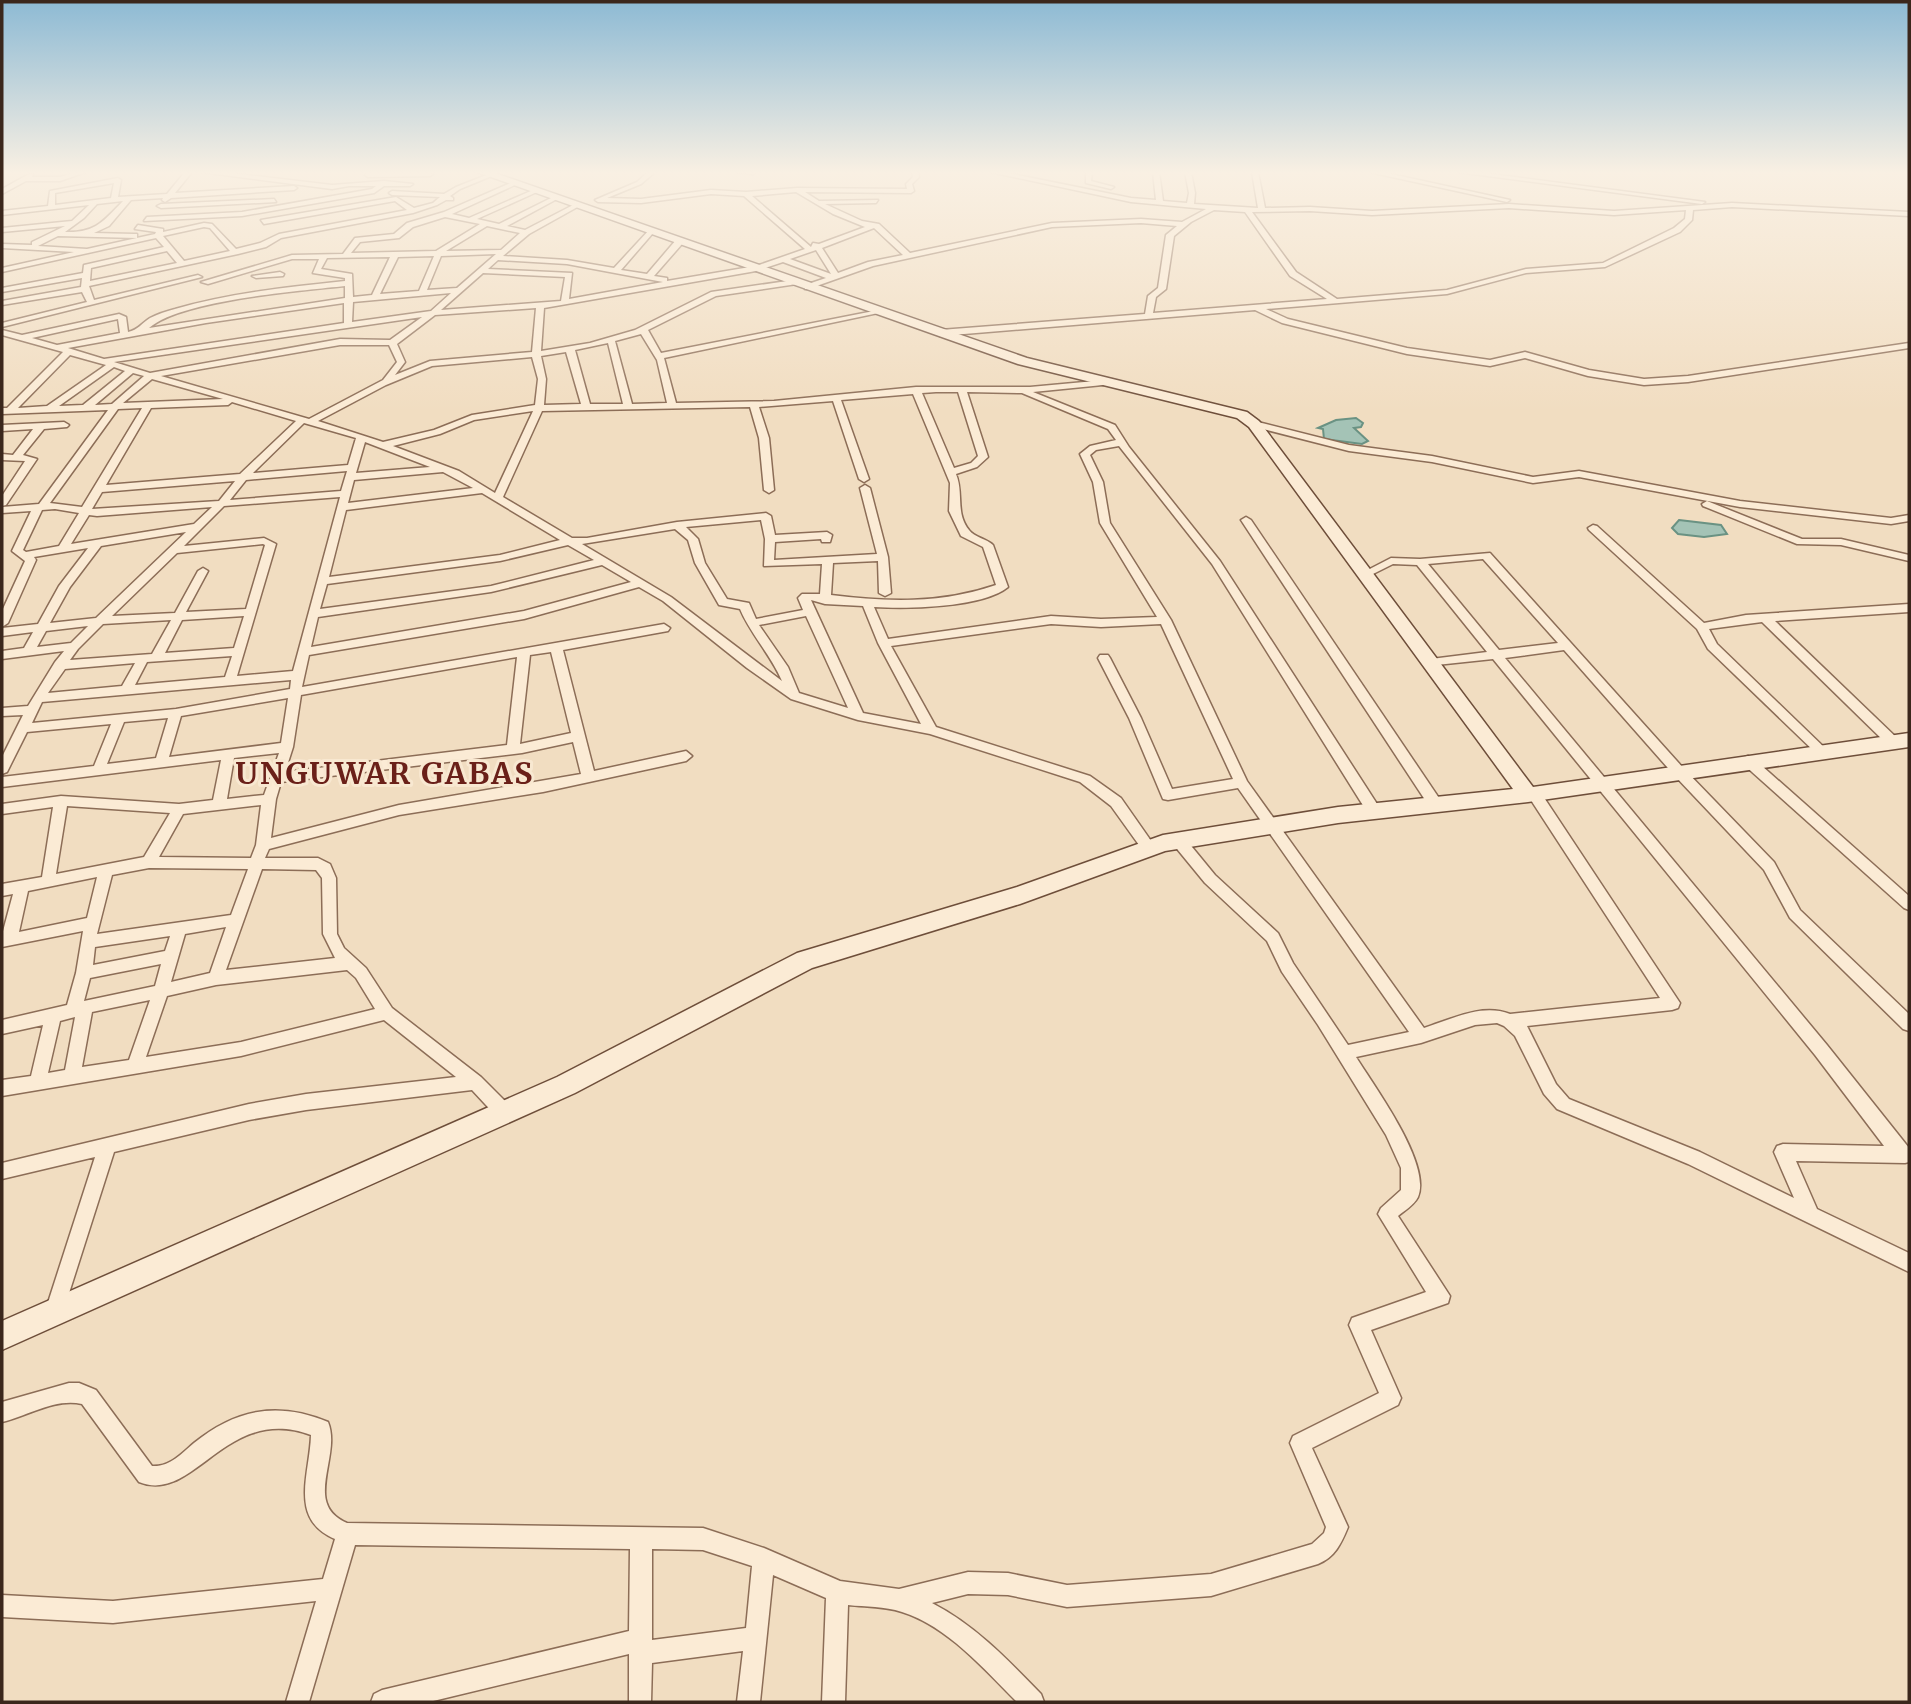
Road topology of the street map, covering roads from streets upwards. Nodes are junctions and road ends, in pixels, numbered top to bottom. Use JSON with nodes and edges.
{"nodes":[{"id":1,"x":87,"y":252,"type":"edge"},
{"id":2,"x":118,"y":252,"type":"edge"},
{"id":3,"x":153,"y":252,"type":"edge"},
{"id":4,"x":174,"y":252,"type":"edge"},
{"id":5,"x":234,"y":252,"type":"edge"},
{"id":6,"x":289,"y":252,"type":"edge"},
{"id":7,"x":349,"y":252,"type":"edge"},
{"id":8,"x":439,"y":252,"type":"junction"},
{"id":9,"x":501,"y":252,"type":"edge"},
{"id":10,"x":633,"y":252,"type":"edge"},
{"id":11,"x":671,"y":252,"type":"edge"},
{"id":12,"x":706,"y":252,"type":"edge"},
{"id":13,"x":800,"y":252,"type":"edge"},
{"id":14,"x":815,"y":252,"type":"edge"},
{"id":15,"x":905,"y":252,"type":"edge"},
{"id":16,"x":925,"y":252,"type":"edge"},
{"id":17,"x":1167,"y":252,"type":"edge"},
{"id":18,"x":1277,"y":252,"type":"edge"},
{"id":19,"x":1633,"y":252,"type":"edge"},
{"id":20,"x":395,"y":254,"type":"junction"},
{"id":21,"x":497,"y":255,"type":"junction"},
{"id":22,"x":908,"y":255,"type":"junction"},
{"id":23,"x":345,"y":256,"type":"junction"},
{"id":24,"x":292,"y":257,"type":"junction"},
{"id":25,"x":303,"y":257,"type":"junction"},
{"id":26,"x":324,"y":257,"type":"junction"},
{"id":27,"x":122,"y":258,"type":"junction"},
{"id":28,"x":782,"y":258,"type":"junction"},
{"id":29,"x":187,"y":263,"type":"junction"},
{"id":30,"x":755,"y":269,"type":"junction"},
{"id":31,"x":2,"y":270,"type":"edge"},
{"id":32,"x":478,"y":271,"type":"junction"},
{"id":33,"x":616,"y":271,"type":"junction"},
{"id":34,"x":280,"y":274,"type":"junction"},
{"id":35,"x":835,"y":277,"type":"junction"},
{"id":36,"x":648,"y":278,"type":"junction"},
{"id":37,"x":201,"y":280,"type":"junction"},
{"id":38,"x":676,"y":282,"type":"junction"},
{"id":39,"x":85,"y":283,"type":"junction"},
{"id":40,"x":349,"y":283,"type":"junction"},
{"id":41,"x":35,"y":285,"type":"junction"},
{"id":42,"x":801,"y":285,"type":"junction"},
{"id":43,"x":2,"y":290,"type":"edge"},
{"id":44,"x":292,"y":290,"type":"junction"},
{"id":45,"x":457,"y":290,"type":"junction"},
{"id":46,"x":422,"y":292,"type":"junction"},
{"id":47,"x":264,"y":294,"type":"junction"},
{"id":48,"x":376,"y":295,"type":"junction"},
{"id":49,"x":235,"y":298,"type":"junction"},
{"id":50,"x":347,"y":298,"type":"junction"},
{"id":51,"x":26,"y":300,"type":"junction"},
{"id":52,"x":1335,"y":301,"type":"junction"},
{"id":53,"x":91,"y":302,"type":"junction"},
{"id":54,"x":565,"y":302,"type":"junction"},
{"id":55,"x":2,"y":303,"type":"edge"},
{"id":56,"x":540,"y":306,"type":"junction"},
{"id":57,"x":1253,"y":306,"type":"junction"},
{"id":58,"x":188,"y":307,"type":"junction"},
{"id":59,"x":879,"y":312,"type":"junction"},
{"id":60,"x":51,"y":313,"type":"junction"},
{"id":61,"x":433,"y":313,"type":"junction"},
{"id":62,"x":1149,"y":315,"type":"junction"},
{"id":63,"x":19,"y":320,"type":"junction"},
{"id":64,"x":285,"y":321,"type":"junction"},
{"id":65,"x":188,"y":323,"type":"junction"},
{"id":66,"x":2,"y":325,"type":"edge"},
{"id":67,"x":348,"y":327,"type":"junction"},
{"id":68,"x":643,"y":329,"type":"junction"},
{"id":69,"x":227,"y":330,"type":"junction"},
{"id":70,"x":1004,"y":330,"type":"junction"},
{"id":71,"x":51,"y":331,"type":"junction"},
{"id":72,"x":142,"y":331,"type":"junction"},
{"id":73,"x":2,"y":332,"type":"edge"},
{"id":74,"x":940,"y":333,"type":"junction"},
{"id":75,"x":124,"y":334,"type":"junction"},
{"id":76,"x":297,"y":334,"type":"junction"},
{"id":77,"x":19,"y":338,"type":"junction"},
{"id":78,"x":611,"y":340,"type":"junction"},
{"id":79,"x":391,"y":343,"type":"junction"},
{"id":80,"x":973,"y":344,"type":"junction"},
{"id":81,"x":1909,"y":345,"type":"edge"},
{"id":82,"x":53,"y":349,"type":"junction"},
{"id":83,"x":180,"y":349,"type":"junction"},
{"id":84,"x":570,"y":349,"type":"junction"},
{"id":85,"x":296,"y":352,"type":"junction"},
{"id":86,"x":67,"y":353,"type":"junction"},
{"id":87,"x":536,"y":354,"type":"junction"},
{"id":88,"x":139,"y":355,"type":"junction"},
{"id":89,"x":659,"y":356,"type":"junction"},
{"id":90,"x":108,"y":362,"type":"junction"},
{"id":91,"x":131,"y":370,"type":"junction"},
{"id":92,"x":151,"y":375,"type":"junction"},
{"id":93,"x":1103,"y":382,"type":"junction"},
{"id":94,"x":383,"y":383,"type":"junction"},
{"id":95,"x":962,"y":389,"type":"junction"},
{"id":96,"x":916,"y":390,"type":"junction"},
{"id":97,"x":1017,"y":390,"type":"junction"},
{"id":98,"x":836,"y":398,"type":"junction"},
{"id":99,"x":240,"y":402,"type":"junction"},
{"id":100,"x":149,"y":404,"type":"junction"},
{"id":101,"x":672,"y":404,"type":"junction"},
{"id":102,"x":754,"y":404,"type":"junction"},
{"id":103,"x":116,"y":405,"type":"junction"},
{"id":104,"x":628,"y":405,"type":"junction"},
{"id":105,"x":86,"y":407,"type":"junction"},
{"id":106,"x":586,"y":407,"type":"junction"},
{"id":107,"x":539,"y":408,"type":"junction"},
{"id":108,"x":49,"y":409,"type":"junction"},
{"id":109,"x":6,"y":411,"type":"edge"},
{"id":110,"x":304,"y":422,"type":"junction"},
{"id":111,"x":1254,"y":424,"type":"junction"},
{"id":112,"x":64,"y":425,"type":"dead end"},
{"id":113,"x":41,"y":426,"type":"junction"},
{"id":114,"x":2,"y":428,"type":"edge"},
{"id":115,"x":361,"y":437,"type":"junction"},
{"id":116,"x":1122,"y":442,"type":"junction"},
{"id":117,"x":384,"y":444,"type":"junction"},
{"id":118,"x":17,"y":456,"type":"junction"},
{"id":119,"x":2,"y":457,"type":"edge"},
{"id":120,"x":444,"y":468,"type":"junction"},
{"id":121,"x":350,"y":473,"type":"junction"},
{"id":122,"x":950,"y":473,"type":"junction"},
{"id":123,"x":244,"y":476,"type":"junction"},
{"id":124,"x":97,"y":489,"type":"junction"},
{"id":125,"x":484,"y":490,"type":"junction"},
{"id":126,"x":769,"y":490,"type":"dead end"},
{"id":127,"x":345,"y":494,"type":"junction"},
{"id":128,"x":1684,"y":495,"type":"junction"},
{"id":129,"x":498,"y":498,"type":"junction"},
{"id":130,"x":224,"y":501,"type":"junction"},
{"id":131,"x":2,"y":503,"type":"edge"},
{"id":132,"x":40,"y":507,"type":"junction"},
{"id":133,"x":343,"y":507,"type":"junction"},
{"id":134,"x":2,"y":510,"type":"edge"},
{"id":135,"x":86,"y":513,"type":"junction"},
{"id":136,"x":1909,"y":518,"type":"edge"},
{"id":137,"x":1246,"y":520,"type":"dead end"},
{"id":138,"x":677,"y":525,"type":"junction"},
{"id":139,"x":197,"y":527,"type":"junction"},
{"id":140,"x":1593,"y":528,"type":"dead end"},
{"id":141,"x":770,"y":539,"type":"junction"},
{"id":142,"x":826,"y":540,"type":"dead end"},
{"id":143,"x":570,"y":541,"type":"junction"},
{"id":144,"x":96,"y":545,"type":"junction"},
{"id":145,"x":63,"y":549,"type":"junction"},
{"id":146,"x":172,"y":550,"type":"junction"},
{"id":147,"x":26,"y":555,"type":"junction"},
{"id":148,"x":883,"y":557,"type":"junction"},
{"id":149,"x":1909,"y":558,"type":"edge"},
{"id":150,"x":828,"y":559,"type":"junction"},
{"id":151,"x":604,"y":561,"type":"junction"},
{"id":152,"x":1420,"y":562,"type":"junction"},
{"id":153,"x":203,"y":571,"type":"dead end"},
{"id":154,"x":1365,"y":574,"type":"junction"},
{"id":155,"x":321,"y":581,"type":"junction"},
{"id":156,"x":641,"y":583,"type":"junction"},
{"id":157,"x":885,"y":593,"type":"dead end"},
{"id":158,"x":825,"y":600,"type":"junction"},
{"id":159,"x":867,"y":603,"type":"junction"},
{"id":160,"x":1909,"y":608,"type":"edge"},
{"id":161,"x":253,"y":612,"type":"junction"},
{"id":162,"x":810,"y":612,"type":"junction"},
{"id":163,"x":313,"y":614,"type":"junction"},
{"id":164,"x":176,"y":618,"type":"junction"},
{"id":165,"x":1765,"y":618,"type":"junction"},
{"id":166,"x":1165,"y":620,"type":"junction"},
{"id":167,"x":98,"y":621,"type":"junction"},
{"id":168,"x":2,"y":623,"type":"edge"},
{"id":169,"x":752,"y":623,"type":"junction"},
{"id":170,"x":41,"y":627,"type":"junction"},
{"id":171,"x":1702,"y":627,"type":"junction"},
{"id":172,"x":664,"y":628,"type":"dead end"},
{"id":173,"x":2,"y":632,"type":"edge"},
{"id":174,"x":884,"y":643,"type":"junction"},
{"id":175,"x":74,"y":646,"type":"junction"},
{"id":176,"x":1566,"y":646,"type":"junction"},
{"id":177,"x":556,"y":647,"type":"junction"},
{"id":178,"x":29,"y":650,"type":"junction"},
{"id":179,"x":240,"y":651,"type":"junction"},
{"id":180,"x":305,"y":652,"type":"junction"},
{"id":181,"x":524,"y":652,"type":"junction"},
{"id":182,"x":1495,"y":654,"type":"junction"},
{"id":183,"x":2,"y":655,"type":"edge"},
{"id":184,"x":151,"y":656,"type":"junction"},
{"id":185,"x":1104,"y":658,"type":"dead end"},
{"id":186,"x":1431,"y":663,"type":"junction"},
{"id":187,"x":59,"y":665,"type":"junction"},
{"id":188,"x":298,"y":675,"type":"junction"},
{"id":189,"x":230,"y":681,"type":"junction"},
{"id":190,"x":125,"y":690,"type":"junction"},
{"id":191,"x":296,"y":692,"type":"junction"},
{"id":192,"x":795,"y":696,"type":"junction"},
{"id":193,"x":34,"y":704,"type":"junction"},
{"id":194,"x":2,"y":712,"type":"edge"},
{"id":195,"x":176,"y":713,"type":"junction"},
{"id":196,"x":858,"y":716,"type":"junction"},
{"id":197,"x":119,"y":720,"type":"junction"},
{"id":198,"x":22,"y":728,"type":"junction"},
{"id":199,"x":931,"y":730,"type":"junction"},
{"id":200,"x":579,"y":736,"type":"junction"},
{"id":201,"x":1901,"y":741,"type":"edge"},
{"id":202,"x":286,"y":747,"type":"junction"},
{"id":203,"x":513,"y":749,"type":"junction"},
{"id":204,"x":1822,"y":751,"type":"junction"},
{"id":205,"x":228,"y":755,"type":"junction"},
{"id":206,"x":686,"y":756,"type":"dead end"},
{"id":207,"x":1748,"y":761,"type":"junction"},
{"id":208,"x":161,"y":762,"type":"junction"},
{"id":209,"x":2,"y":769,"type":"edge"},
{"id":210,"x":99,"y":771,"type":"junction"},
{"id":211,"x":1680,"y":773,"type":"junction"},
{"id":212,"x":275,"y":778,"type":"junction"},
{"id":213,"x":589,"y":778,"type":"junction"},
{"id":214,"x":2,"y":782,"type":"edge"},
{"id":215,"x":1241,"y":783,"type":"junction"},
{"id":216,"x":1601,"y":785,"type":"junction"},
{"id":217,"x":1531,"y":794,"type":"junction"},
{"id":218,"x":269,"y":799,"type":"junction"},
{"id":219,"x":61,"y":801,"type":"junction"},
{"id":220,"x":219,"y":804,"type":"junction"},
{"id":221,"x":1436,"y":805,"type":"junction"},
{"id":222,"x":2,"y":809,"type":"edge"},
{"id":223,"x":179,"y":809,"type":"junction"},
{"id":224,"x":1374,"y":811,"type":"junction"},
{"id":225,"x":1269,"y":826,"type":"junction"},
{"id":226,"x":1178,"y":840,"type":"junction"},
{"id":227,"x":263,"y":845,"type":"junction"},
{"id":228,"x":1149,"y":848,"type":"junction"},
{"id":229,"x":149,"y":862,"type":"junction"},
{"id":230,"x":254,"y":862,"type":"junction"},
{"id":231,"x":106,"y":871,"type":"junction"},
{"id":232,"x":48,"y":881,"type":"junction"},
{"id":233,"x":23,"y":887,"type":"junction"},
{"id":234,"x":2,"y":890,"type":"edge"},
{"id":235,"x":1909,"y":904,"type":"edge"},
{"id":236,"x":236,"y":920,"type":"junction"},
{"id":237,"x":92,"y":923,"type":"junction"},
{"id":238,"x":180,"y":927,"type":"junction"},
{"id":239,"x":5,"y":941,"type":"edge"},
{"id":240,"x":88,"y":942,"type":"junction"},
{"id":241,"x":171,"y":956,"type":"junction"},
{"id":242,"x":350,"y":963,"type":"junction"},
{"id":243,"x":84,"y":973,"type":"junction"},
{"id":244,"x":216,"y":978,"type":"junction"},
{"id":245,"x":161,"y":992,"type":"junction"},
{"id":246,"x":79,"y":1008,"type":"junction"},
{"id":247,"x":386,"y":1013,"type":"junction"},
{"id":248,"x":53,"y":1016,"type":"junction"},
{"id":249,"x":1510,"y":1021,"type":"junction"},
{"id":250,"x":1909,"y":1024,"type":"edge"},
{"id":251,"x":2,"y":1027,"type":"edge"},
{"id":252,"x":1421,"y":1036,"type":"junction"},
{"id":253,"x":1343,"y":1053,"type":"junction"},
{"id":254,"x":135,"y":1066,"type":"junction"},
{"id":255,"x":72,"y":1077,"type":"junction"},
{"id":256,"x":475,"y":1082,"type":"junction"},
{"id":257,"x":37,"y":1083,"type":"junction"},
{"id":258,"x":2,"y":1088,"type":"edge"},
{"id":259,"x":504,"y":1112,"type":"junction"},
{"id":260,"x":107,"y":1147,"type":"junction"},
{"id":261,"x":1905,"y":1155,"type":"edge"},
{"id":262,"x":2,"y":1171,"type":"edge"},
{"id":263,"x":1811,"y":1215,"type":"junction"},
{"id":264,"x":1909,"y":1264,"type":"edge"},
{"id":265,"x":54,"y":1314,"type":"junction"},
{"id":266,"x":2,"y":1336,"type":"edge"},
{"id":267,"x":2,"y":1412,"type":"edge"},
{"id":268,"x":346,"y":1534,"type":"junction"},
{"id":269,"x":641,"y":1538,"type":"junction"},
{"id":270,"x":764,"y":1559,"type":"junction"},
{"id":271,"x":330,"y":1590,"type":"junction"},
{"id":272,"x":836,"y":1592,"type":"junction"},
{"id":273,"x":898,"y":1600,"type":"junction"},
{"id":274,"x":2,"y":1606,"type":"edge"},
{"id":275,"x":756,"y":1638,"type":"junction"},
{"id":276,"x":640,"y":1646,"type":"junction"},
{"id":277,"x":298,"y":1702,"type":"edge"},
{"id":278,"x":382,"y":1702,"type":"edge"},
{"id":279,"x":640,"y":1702,"type":"edge"},
{"id":280,"x":750,"y":1702,"type":"edge"},
{"id":281,"x":832,"y":1702,"type":"edge"},
{"id":282,"x":1033,"y":1702,"type":"edge"}],
"edges":[{"from":1,"to":31,"type":"street"},
{"from":2,"to":27,"type":"street"},
{"from":3,"to":27,"type":"street"},
{"from":4,"to":29,"type":"street"},
{"from":5,"to":29,"type":"street"},
{"from":6,"to":24,"type":"street"},
{"from":7,"to":23,"type":"street"},
{"from":8,"to":20,"type":"street"},
{"from":8,"to":21,"type":"street"},
{"from":8,"to":46,"type":"street"},
{"from":9,"to":21,"type":"street"},
{"from":10,"to":33,"type":"street"},
{"from":11,"to":36,"type":"street"},
{"from":12,"to":30,"type":"street"},
{"from":13,"to":28,"type":"street"},
{"from":14,"to":35,"type":"street"},
{"from":15,"to":22,"type":"street"},
{"from":16,"to":22,"type":"street"},
{"from":17,"to":62,"type":"street"},
{"from":18,"to":52,"type":"street"},
{"from":19,"to":52,"type":"street"},
{"from":20,"to":23,"type":"street"},
{"from":20,"to":48,"type":"street"},
{"from":21,"to":32,"type":"street"},
{"from":21,"to":33,"type":"street"},
{"from":22,"to":35,"type":"street"},
{"from":23,"to":26,"type":"street"},
{"from":24,"to":25,"type":"street"},
{"from":24,"to":37,"type":"street"},
{"from":25,"to":26,"type":"street"},
{"from":25,"to":34,"type":"street"},
{"from":26,"to":40,"type":"street"},
{"from":27,"to":39,"type":"street"},
{"from":28,"to":30,"type":"street"},
{"from":28,"to":35,"type":"street"},
{"from":29,"to":37,"type":"street"},
{"from":29,"to":39,"type":"street"},
{"from":30,"to":38,"type":"street"},
{"from":30,"to":42,"type":"street"},
{"from":32,"to":45,"type":"street"},
{"from":32,"to":54,"type":"street"},
{"from":33,"to":36,"type":"street"},
{"from":34,"to":37,"type":"street"},
{"from":34,"to":47,"type":"street"},
{"from":35,"to":42,"type":"street"},
{"from":36,"to":38,"type":"street"},
{"from":37,"to":53,"type":"street"},
{"from":38,"to":54,"type":"street"},
{"from":39,"to":41,"type":"street"},
{"from":39,"to":51,"type":"street"},
{"from":39,"to":53,"type":"street"},
{"from":40,"to":44,"type":"street"},
{"from":40,"to":50,"type":"street"},
{"from":41,"to":43,"type":"street"},
{"from":41,"to":51,"type":"street"},
{"from":42,"to":59,"type":"street"},
{"from":42,"to":68,"type":"street"},
{"from":44,"to":47,"type":"street"},
{"from":44,"to":64,"type":"street"},
{"from":45,"to":46,"type":"street"},
{"from":45,"to":61,"type":"street"},
{"from":46,"to":48,"type":"street"},
{"from":47,"to":49,"type":"street"},
{"from":48,"to":50,"type":"street"},
{"from":49,"to":58,"type":"street"},
{"from":49,"to":69,"type":"street"},
{"from":50,"to":64,"type":"street"},
{"from":50,"to":67,"type":"street"},
{"from":51,"to":55,"type":"street"},
{"from":51,"to":63,"type":"street"},
{"from":52,"to":57,"type":"street"},
{"from":53,"to":60,"type":"street"},
{"from":54,"to":56,"type":"street"},
{"from":56,"to":61,"type":"street"},
{"from":56,"to":87,"type":"street"},
{"from":57,"to":62,"type":"street"},
{"from":57,"to":81,"type":"street"},
{"from":58,"to":65,"type":"street"},
{"from":58,"to":72,"type":"street"},
{"from":59,"to":74,"type":"street"},
{"from":59,"to":89,"type":"street"},
{"from":60,"to":63,"type":"street"},
{"from":60,"to":71,"type":"street"},
{"from":61,"to":67,"type":"street"},
{"from":61,"to":79,"type":"street"},
{"from":62,"to":70,"type":"street"},
{"from":63,"to":66,"type":"street"},
{"from":64,"to":69,"type":"street"},
{"from":64,"to":69,"type":"street"},
{"from":64,"to":76,"type":"street"},
{"from":65,"to":69,"type":"street"},
{"from":65,"to":72,"type":"street"},
{"from":65,"to":83,"type":"street"},
{"from":67,"to":76,"type":"street"},
{"from":68,"to":78,"type":"street"},
{"from":68,"to":89,"type":"street"},
{"from":69,"to":83,"type":"street"},
{"from":70,"to":74,"type":"street"},
{"from":70,"to":80,"type":"street"},
{"from":71,"to":75,"type":"street"},
{"from":71,"to":77,"type":"street"},
{"from":72,"to":75,"type":"street"},
{"from":72,"to":88,"type":"street"},
{"from":73,"to":77,"type":"street"},
{"from":74,"to":80,"type":"street"},
{"from":75,"to":82,"type":"street"},
{"from":76,"to":85,"type":"street"},
{"from":77,"to":82,"type":"street"},
{"from":78,"to":84,"type":"street"},
{"from":78,"to":104,"type":"street"},
{"from":79,"to":85,"type":"street"},
{"from":79,"to":94,"type":"street"},
{"from":80,"to":93,"type":"street"},
{"from":82,"to":86,"type":"street"},
{"from":83,"to":88,"type":"street"},
{"from":84,"to":87,"type":"street"},
{"from":84,"to":106,"type":"street"},
{"from":85,"to":92,"type":"street"},
{"from":86,"to":90,"type":"street"},
{"from":86,"to":109,"type":"street"},
{"from":87,"to":94,"type":"street"},
{"from":87,"to":107,"type":"street"},
{"from":88,"to":90,"type":"street"},
{"from":89,"to":101,"type":"street"},
{"from":90,"to":91,"type":"street"},
{"from":90,"to":108,"type":"street"},
{"from":91,"to":92,"type":"street"},
{"from":91,"to":105,"type":"street"},
{"from":92,"to":99,"type":"street"},
{"from":92,"to":103,"type":"street"},
{"from":93,"to":97,"type":"street"},
{"from":93,"to":111,"type":"street"},
{"from":94,"to":110,"type":"street"},
{"from":95,"to":96,"type":"street"},
{"from":95,"to":97,"type":"street"},
{"from":95,"to":122,"type":"street"},
{"from":96,"to":98,"type":"street"},
{"from":96,"to":122,"type":"street"},
{"from":97,"to":116,"type":"street"},
{"from":98,"to":102,"type":"street"},
{"from":98,"to":148,"type":"street"},
{"from":99,"to":100,"type":"street"},
{"from":99,"to":110,"type":"street"},
{"from":100,"to":103,"type":"street"},
{"from":100,"to":124,"type":"street"},
{"from":101,"to":102,"type":"street"},
{"from":101,"to":104,"type":"street"},
{"from":102,"to":126,"type":"street"},
{"from":103,"to":105,"type":"street"},
{"from":103,"to":132,"type":"street"},
{"from":104,"to":106,"type":"street"},
{"from":105,"to":108,"type":"street"},
{"from":106,"to":107,"type":"street"},
{"from":107,"to":117,"type":"street"},
{"from":107,"to":129,"type":"street"},
{"from":108,"to":109,"type":"street"},
{"from":110,"to":115,"type":"street"},
{"from":110,"to":123,"type":"street"},
{"from":111,"to":128,"type":"street"},
{"from":111,"to":154,"type":"street"},
{"from":112,"to":113,"type":"street"},
{"from":113,"to":114,"type":"street"},
{"from":113,"to":118,"type":"street"},
{"from":115,"to":117,"type":"street"},
{"from":115,"to":121,"type":"street"},
{"from":116,"to":166,"type":"street"},
{"from":116,"to":224,"type":"street"},
{"from":117,"to":120,"type":"street"},
{"from":118,"to":119,"type":"street"},
{"from":118,"to":131,"type":"street"},
{"from":120,"to":121,"type":"street"},
{"from":120,"to":125,"type":"street"},
{"from":121,"to":123,"type":"street"},
{"from":121,"to":127,"type":"street"},
{"from":122,"to":159,"type":"street"},
{"from":123,"to":124,"type":"street"},
{"from":123,"to":130,"type":"street"},
{"from":124,"to":135,"type":"street"},
{"from":125,"to":129,"type":"street"},
{"from":125,"to":133,"type":"street"},
{"from":127,"to":130,"type":"street"},
{"from":127,"to":133,"type":"street"},
{"from":128,"to":136,"type":"street"},
{"from":128,"to":149,"type":"street"},
{"from":129,"to":143,"type":"street"},
{"from":130,"to":135,"type":"street"},
{"from":130,"to":139,"type":"street"},
{"from":132,"to":134,"type":"street"},
{"from":132,"to":135,"type":"street"},
{"from":132,"to":147,"type":"street"},
{"from":133,"to":155,"type":"street"},
{"from":135,"to":145,"type":"street"},
{"from":137,"to":221,"type":"street"},
{"from":138,"to":141,"type":"street"},
{"from":138,"to":143,"type":"street"},
{"from":138,"to":169,"type":"street"},
{"from":139,"to":144,"type":"street"},
{"from":139,"to":146,"type":"street"},
{"from":140,"to":171,"type":"street"},
{"from":141,"to":142,"type":"street"},
{"from":141,"to":150,"type":"street"},
{"from":143,"to":151,"type":"street"},
{"from":143,"to":155,"type":"street"},
{"from":144,"to":145,"type":"street"},
{"from":144,"to":170,"type":"street"},
{"from":145,"to":147,"type":"street"},
{"from":146,"to":161,"type":"street"},
{"from":146,"to":167,"type":"street"},
{"from":147,"to":168,"type":"street"},
{"from":148,"to":150,"type":"street"},
{"from":148,"to":157,"type":"street"},
{"from":150,"to":158,"type":"street"},
{"from":151,"to":156,"type":"street"},
{"from":151,"to":163,"type":"street"},
{"from":152,"to":154,"type":"street"},
{"from":152,"to":176,"type":"street"},
{"from":152,"to":182,"type":"street"},
{"from":153,"to":164,"type":"street"},
{"from":154,"to":186,"type":"street"},
{"from":155,"to":163,"type":"street"},
{"from":156,"to":180,"type":"street"},
{"from":156,"to":192,"type":"street"},
{"from":158,"to":159,"type":"street"},
{"from":158,"to":162,"type":"street"},
{"from":159,"to":174,"type":"street"},
{"from":160,"to":165,"type":"street"},
{"from":161,"to":164,"type":"street"},
{"from":161,"to":179,"type":"street"},
{"from":162,"to":169,"type":"street"},
{"from":162,"to":196,"type":"street"},
{"from":163,"to":180,"type":"street"},
{"from":164,"to":167,"type":"street"},
{"from":164,"to":184,"type":"street"},
{"from":165,"to":171,"type":"street"},
{"from":165,"to":201,"type":"street"},
{"from":166,"to":174,"type":"street"},
{"from":166,"to":215,"type":"street"},
{"from":167,"to":170,"type":"street"},
{"from":167,"to":175,"type":"street"},
{"from":169,"to":192,"type":"street"},
{"from":170,"to":173,"type":"street"},
{"from":170,"to":178,"type":"street"},
{"from":171,"to":204,"type":"street"},
{"from":172,"to":177,"type":"street"},
{"from":174,"to":199,"type":"street"},
{"from":175,"to":178,"type":"street"},
{"from":175,"to":187,"type":"street"},
{"from":176,"to":182,"type":"street"},
{"from":176,"to":211,"type":"street"},
{"from":177,"to":181,"type":"street"},
{"from":177,"to":200,"type":"street"},
{"from":178,"to":183,"type":"street"},
{"from":179,"to":184,"type":"street"},
{"from":179,"to":189,"type":"street"},
{"from":180,"to":188,"type":"street"},
{"from":181,"to":191,"type":"street"},
{"from":181,"to":203,"type":"street"},
{"from":182,"to":186,"type":"street"},
{"from":182,"to":216,"type":"street"},
{"from":184,"to":187,"type":"street"},
{"from":184,"to":190,"type":"street"},
{"from":185,"to":215,"type":"street"},
{"from":186,"to":217,"type":"street"},
{"from":187,"to":193,"type":"street"},
{"from":188,"to":189,"type":"street"},
{"from":188,"to":191,"type":"street"},
{"from":189,"to":190,"type":"street"},
{"from":190,"to":193,"type":"street"},
{"from":191,"to":195,"type":"street"},
{"from":191,"to":202,"type":"street"},
{"from":192,"to":196,"type":"street"},
{"from":193,"to":194,"type":"street"},
{"from":193,"to":198,"type":"street"},
{"from":195,"to":197,"type":"street"},
{"from":195,"to":208,"type":"street"},
{"from":196,"to":199,"type":"street"},
{"from":197,"to":198,"type":"street"},
{"from":197,"to":210,"type":"street"},
{"from":198,"to":209,"type":"street"},
{"from":199,"to":228,"type":"street"},
{"from":200,"to":203,"type":"street"},
{"from":200,"to":213,"type":"street"},
{"from":201,"to":204,"type":"street"},
{"from":202,"to":205,"type":"street"},
{"from":202,"to":212,"type":"street"},
{"from":203,"to":212,"type":"street"},
{"from":204,"to":207,"type":"street"},
{"from":205,"to":208,"type":"street"},
{"from":205,"to":220,"type":"street"},
{"from":206,"to":213,"type":"street"},
{"from":207,"to":211,"type":"street"},
{"from":207,"to":235,"type":"street"},
{"from":208,"to":210,"type":"street"},
{"from":210,"to":214,"type":"street"},
{"from":211,"to":216,"type":"street"},
{"from":211,"to":250,"type":"street"},
{"from":212,"to":218,"type":"street"},
{"from":213,"to":227,"type":"street"},
{"from":215,"to":225,"type":"street"},
{"from":216,"to":217,"type":"street"},
{"from":216,"to":261,"type":"street"},
{"from":217,"to":221,"type":"street"},
{"from":217,"to":249,"type":"street"},
{"from":218,"to":220,"type":"street"},
{"from":218,"to":227,"type":"street"},
{"from":219,"to":222,"type":"street"},
{"from":219,"to":223,"type":"street"},
{"from":219,"to":232,"type":"street"},
{"from":220,"to":223,"type":"street"},
{"from":221,"to":224,"type":"street"},
{"from":223,"to":229,"type":"street"},
{"from":224,"to":225,"type":"street"},
{"from":225,"to":226,"type":"street"},
{"from":225,"to":252,"type":"street"},
{"from":226,"to":228,"type":"street"},
{"from":226,"to":253,"type":"street"},
{"from":227,"to":230,"type":"street"},
{"from":228,"to":259,"type":"street"},
{"from":229,"to":230,"type":"street"},
{"from":229,"to":231,"type":"street"},
{"from":230,"to":236,"type":"street"},
{"from":230,"to":242,"type":"street"},
{"from":231,"to":232,"type":"street"},
{"from":231,"to":237,"type":"street"},
{"from":232,"to":233,"type":"street"},
{"from":233,"to":234,"type":"street"},
{"from":233,"to":239,"type":"street"},
{"from":236,"to":238,"type":"street"},
{"from":236,"to":244,"type":"street"},
{"from":237,"to":239,"type":"street"},
{"from":237,"to":240,"type":"street"},
{"from":238,"to":240,"type":"street"},
{"from":238,"to":241,"type":"street"},
{"from":240,"to":243,"type":"street"},
{"from":241,"to":243,"type":"street"},
{"from":241,"to":245,"type":"street"},
{"from":242,"to":244,"type":"street"},
{"from":242,"to":247,"type":"street"},
{"from":243,"to":246,"type":"street"},
{"from":244,"to":245,"type":"street"},
{"from":245,"to":246,"type":"street"},
{"from":245,"to":254,"type":"street"},
{"from":246,"to":248,"type":"street"},
{"from":246,"to":255,"type":"street"},
{"from":247,"to":254,"type":"street"},
{"from":247,"to":256,"type":"street"},
{"from":248,"to":251,"type":"street"},
{"from":248,"to":257,"type":"street"},
{"from":249,"to":252,"type":"street"},
{"from":249,"to":263,"type":"street"},
{"from":252,"to":253,"type":"street"},
{"from":253,"to":273,"type":"street"},
{"from":254,"to":255,"type":"street"},
{"from":255,"to":257,"type":"street"},
{"from":256,"to":259,"type":"street"},
{"from":256,"to":260,"type":"street"},
{"from":257,"to":258,"type":"street"},
{"from":259,"to":265,"type":"street"},
{"from":260,"to":262,"type":"street"},
{"from":260,"to":265,"type":"street"},
{"from":261,"to":263,"type":"street"},
{"from":263,"to":264,"type":"street"},
{"from":265,"to":266,"type":"street"},
{"from":267,"to":268,"type":"street"},
{"from":268,"to":269,"type":"street"},
{"from":268,"to":271,"type":"street"},
{"from":269,"to":270,"type":"street"},
{"from":269,"to":276,"type":"street"},
{"from":270,"to":272,"type":"street"},
{"from":270,"to":275,"type":"street"},
{"from":271,"to":274,"type":"street"},
{"from":271,"to":277,"type":"street"},
{"from":272,"to":273,"type":"street"},
{"from":272,"to":281,"type":"street"},
{"from":273,"to":282,"type":"street"},
{"from":275,"to":276,"type":"street"},
{"from":275,"to":280,"type":"street"},
{"from":276,"to":278,"type":"street"},
{"from":276,"to":279,"type":"street"}]}
